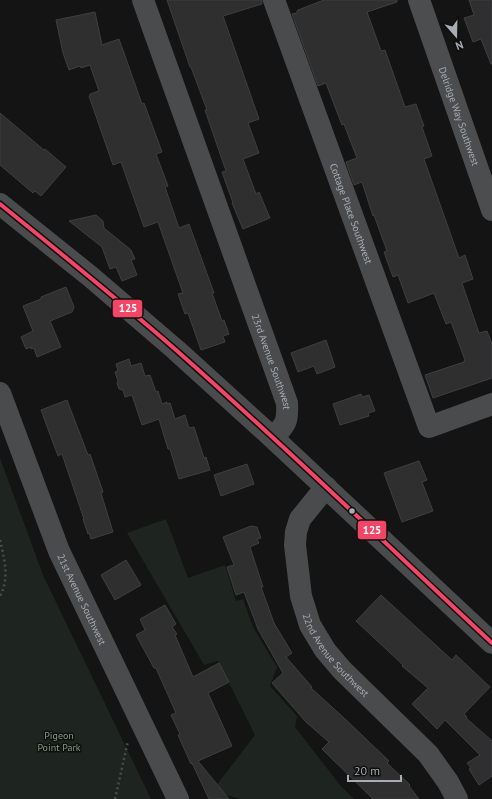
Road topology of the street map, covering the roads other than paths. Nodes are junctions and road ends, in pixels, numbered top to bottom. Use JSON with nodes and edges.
{"nodes":[{"id":1,"x":143,"y":0,"type":"edge"},
{"id":2,"x":274,"y":0,"type":"edge"},
{"id":3,"x":419,"y":0,"type":"edge"},
{"id":4,"x":0,"y":204,"type":"edge"},
{"id":5,"x":492,"y":210,"type":"edge"},
{"id":6,"x":0,"y":393,"type":"edge"},
{"id":7,"x":492,"y":404,"type":"edge"},
{"id":8,"x":274,"y":438,"type":"junction"},
{"id":9,"x":326,"y":487,"type":"junction"},
{"id":10,"x":492,"y":644,"type":"edge"},
{"id":11,"x":178,"y":799,"type":"edge"},
{"id":12,"x":457,"y":799,"type":"edge"}],
"edges":[{"from":1,"to":8,"type":"street","name":"23rd Avenue Southwest"},
{"from":2,"to":7,"type":"street","name":"Cottage Place Southwest"},
{"from":3,"to":5,"type":"main road","name":"Delridge Way Southwest"},
{"from":4,"to":8,"type":"street"},
{"from":6,"to":11,"type":"street","name":"21st Avenue Southwest"},
{"from":8,"to":9,"type":"street"},
{"from":9,"to":10,"type":"street"},
{"from":9,"to":12,"type":"street","name":"22nd Avenue Southwest"}]}
